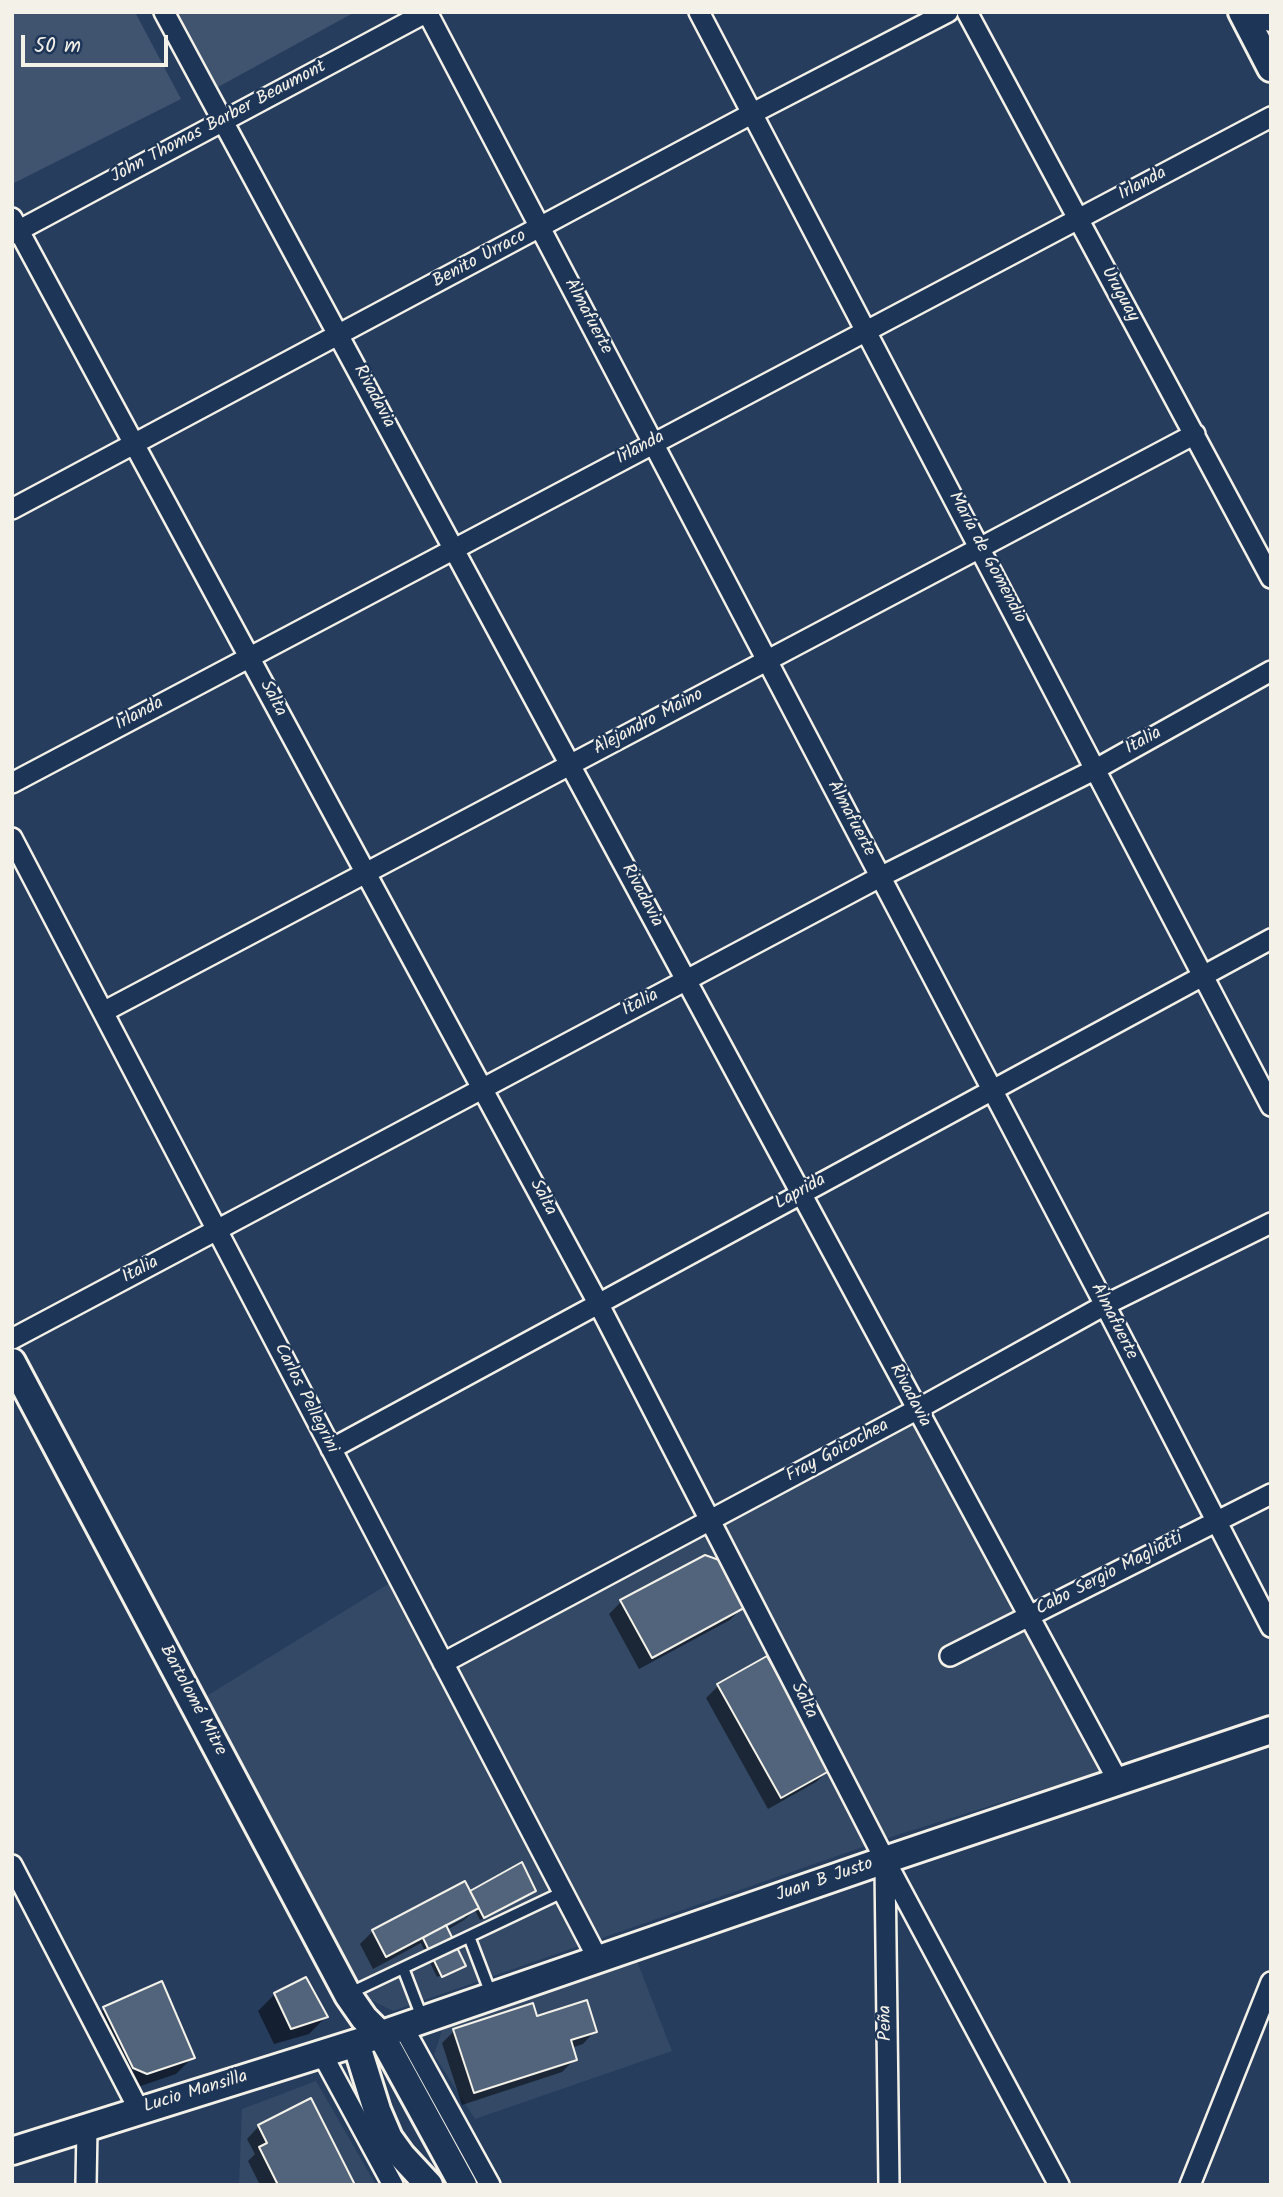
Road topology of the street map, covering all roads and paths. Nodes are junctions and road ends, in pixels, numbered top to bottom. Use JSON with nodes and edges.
{"nodes":[{"id":1,"x":164,"y":12,"type":"edge"},
{"id":2,"x":427,"y":12,"type":"edge"},
{"id":3,"x":699,"y":12,"type":"edge"},
{"id":4,"x":948,"y":12,"type":"edge"},
{"id":5,"x":967,"y":12,"type":"edge"},
{"id":6,"x":1242,"y":12,"type":"edge"},
{"id":7,"x":1268,"y":12,"type":"edge"},
{"id":8,"x":1271,"y":18,"type":"edge"},
{"id":9,"x":1271,"y":68,"type":"edge"},
{"id":10,"x":753,"y":113,"type":"junction"},
{"id":11,"x":1271,"y":117,"type":"edge"},
{"id":12,"x":222,"y":120,"type":"junction"},
{"id":13,"x":1077,"y":220,"type":"junction"},
{"id":14,"x":15,"y":228,"type":"edge"},
{"id":15,"x":540,"y":228,"type":"junction"},
{"id":16,"x":866,"y":330,"type":"junction"},
{"id":17,"x":340,"y":336,"type":"junction"},
{"id":18,"x":1195,"y":435,"type":"junction"},
{"id":19,"x":134,"y":443,"type":"junction"},
{"id":20,"x":653,"y":443,"type":"junction"},
{"id":21,"x":12,"y":509,"type":"edge"},
{"id":22,"x":980,"y":548,"type":"junction"},
{"id":23,"x":454,"y":549,"type":"junction"},
{"id":24,"x":1271,"y":578,"type":"edge"},
{"id":25,"x":249,"y":657,"type":"junction"},
{"id":26,"x":767,"y":661,"type":"junction"},
{"id":27,"x":1271,"y":671,"type":"edge"},
{"id":28,"x":570,"y":765,"type":"junction"},
{"id":29,"x":1096,"y":769,"type":"junction"},
{"id":30,"x":12,"y":783,"type":"edge"},
{"id":31,"x":12,"y":838,"type":"edge"},
{"id":32,"x":366,"y":873,"type":"junction"},
{"id":33,"x":880,"y":877,"type":"junction"},
{"id":34,"x":1271,"y":939,"type":"edge"},
{"id":35,"x":1202,"y":974,"type":"junction"},
{"id":36,"x":686,"y":980,"type":"junction"},
{"id":37,"x":103,"y":1012,"type":"junction"},
{"id":38,"x":483,"y":1089,"type":"junction"},
{"id":39,"x":991,"y":1089,"type":"junction"},
{"id":40,"x":1271,"y":1105,"type":"edge"},
{"id":41,"x":801,"y":1193,"type":"junction"},
{"id":42,"x":1271,"y":1223,"type":"edge"},
{"id":43,"x":219,"y":1230,"type":"junction"},
{"id":44,"x":598,"y":1303,"type":"junction"},
{"id":45,"x":1105,"y":1305,"type":"junction"},
{"id":46,"x":12,"y":1339,"type":"edge"},
{"id":47,"x":12,"y":1362,"type":"edge"},
{"id":48,"x":916,"y":1410,"type":"junction"},
{"id":49,"x":331,"y":1448,"type":"junction"},
{"id":50,"x":1271,"y":1494,"type":"edge"},
{"id":51,"x":710,"y":1520,"type":"junction"},
{"id":52,"x":1215,"y":1522,"type":"junction"},
{"id":53,"x":1029,"y":1615,"type":"junction"},
{"id":54,"x":1271,"y":1627,"type":"edge"},
{"id":55,"x":950,"y":1656,"type":"dead end"},
{"id":56,"x":443,"y":1663,"type":"junction"},
{"id":57,"x":1271,"y":1730,"type":"edge"},
{"id":58,"x":1118,"y":1781,"type":"junction"},
{"id":59,"x":885,"y":1860,"type":"junction"},
{"id":60,"x":12,"y":1865,"type":"edge"},
{"id":61,"x":563,"y":1892,"type":"junction"},
{"id":62,"x":470,"y":1938,"type":"junction"},
{"id":63,"x":598,"y":1959,"type":"junction"},
{"id":64,"x":403,"y":1968,"type":"junction"},
{"id":65,"x":1271,"y":1982,"type":"edge"},
{"id":66,"x":348,"y":1995,"type":"junction"},
{"id":67,"x":492,"y":1996,"type":"junction"},
{"id":68,"x":402,"y":2027,"type":"junction"},
{"id":69,"x":356,"y":2043,"type":"junction"},
{"id":70,"x":322,"y":2054,"type":"junction"},
{"id":71,"x":139,"y":2110,"type":"junction"},
{"id":72,"x":87,"y":2127,"type":"junction"},
{"id":73,"x":12,"y":2151,"type":"edge"},
{"id":74,"x":86,"y":2185,"type":"edge"},
{"id":75,"x":393,"y":2185,"type":"edge"},
{"id":76,"x":429,"y":2185,"type":"edge"},
{"id":77,"x":463,"y":2185,"type":"edge"},
{"id":78,"x":490,"y":2185,"type":"edge"},
{"id":79,"x":889,"y":2185,"type":"edge"},
{"id":80,"x":1059,"y":2185,"type":"edge"},
{"id":81,"x":1190,"y":2185,"type":"edge"}],
"edges":[{"from":1,"to":12,"type":"street","name":"Rivadavia"},
{"from":2,"to":12,"type":"street","name":"John Thomas Barber Beaumont"},
{"from":2,"to":15,"type":"street","name":"Almafuerte"},
{"from":3,"to":10,"type":"street","name":"María de Gomendio"},
{"from":4,"to":10,"type":"street","name":"Benito Urraco"},
{"from":5,"to":13,"type":"street","name":"Uruguay"},
{"from":6,"to":9,"type":"main road"},
{"from":7,"to":8,"type":"main road"},
{"from":10,"to":15,"type":"street","name":"Benito Urraco"},
{"from":10,"to":16,"type":"street","name":"María de Gomendio"},
{"from":11,"to":13,"type":"street","name":"Irlanda"},
{"from":12,"to":14,"type":"street","name":"John Thomas Barber Beaumont"},
{"from":12,"to":17,"type":"street","name":"Rivadavia"},
{"from":13,"to":16,"type":"street","name":"Irlanda"},
{"from":13,"to":18,"type":"street","name":"Uruguay"},
{"from":14,"to":19,"type":"street","name":"Salta"},
{"from":15,"to":17,"type":"street","name":"Benito Urraco"},
{"from":15,"to":20,"type":"street","name":"Almafuerte"},
{"from":16,"to":20,"type":"street","name":"Irlanda"},
{"from":16,"to":22,"type":"street","name":"María de Gomendio"},
{"from":17,"to":19,"type":"street","name":"Benito Urraco"},
{"from":17,"to":23,"type":"street","name":"Rivadavia"},
{"from":18,"to":22,"type":"street","name":"Alejandro Maino"},
{"from":18,"to":24,"type":"street","name":"Uruguay"},
{"from":19,"to":21,"type":"street","name":"Benito Urraco"},
{"from":19,"to":25,"type":"street","name":"Salta"},
{"from":20,"to":23,"type":"street","name":"Irlanda"},
{"from":20,"to":26,"type":"street","name":"Almafuerte"},
{"from":22,"to":26,"type":"street","name":"Alejandro Maino"},
{"from":22,"to":29,"type":"street","name":"María de Gomendio"},
{"from":23,"to":25,"type":"street","name":"Irlanda"},
{"from":23,"to":28,"type":"street","name":"Rivadavia"},
{"from":25,"to":30,"type":"street","name":"Irlanda"},
{"from":25,"to":32,"type":"street","name":"Salta"},
{"from":26,"to":28,"type":"street","name":"Alejandro Maino"},
{"from":26,"to":33,"type":"street","name":"Almafuerte"},
{"from":27,"to":29,"type":"street","name":"Italia"},
{"from":28,"to":32,"type":"street","name":"Alejandro Maino"},
{"from":28,"to":36,"type":"street","name":"Rivadavia"},
{"from":29,"to":33,"type":"street","name":"Italia"},
{"from":29,"to":35,"type":"street","name":"María de Gomendio"},
{"from":31,"to":37,"type":"street","name":"Carlos Pellegrini"},
{"from":32,"to":37,"type":"street","name":"Alejandro Maino"},
{"from":32,"to":38,"type":"street","name":"Salta"},
{"from":33,"to":36,"type":"street","name":"Italia"},
{"from":33,"to":39,"type":"street","name":"Almafuerte"},
{"from":34,"to":35,"type":"street","name":"Laprida"},
{"from":35,"to":39,"type":"street","name":"Laprida"},
{"from":35,"to":40,"type":"street","name":"María de Gomendio"},
{"from":36,"to":38,"type":"street","name":"Italia"},
{"from":36,"to":41,"type":"street","name":"Rivadavia"},
{"from":37,"to":43,"type":"street","name":"Carlos Pellegrini"},
{"from":38,"to":43,"type":"street","name":"Italia"},
{"from":38,"to":44,"type":"street","name":"Salta"},
{"from":39,"to":41,"type":"street","name":"Laprida"},
{"from":39,"to":45,"type":"street","name":"Almafuerte"},
{"from":41,"to":44,"type":"street","name":"Laprida"},
{"from":41,"to":48,"type":"street","name":"Rivadavia"},
{"from":42,"to":45,"type":"street","name":"Fray Goicochea"},
{"from":43,"to":46,"type":"street","name":"Italia"},
{"from":43,"to":49,"type":"street","name":"Carlos Pellegrini"},
{"from":44,"to":49,"type":"street","name":"Laprida"},
{"from":44,"to":51,"type":"street","name":"Salta"},
{"from":45,"to":48,"type":"street","name":"Fray Goicochea"},
{"from":45,"to":52,"type":"street","name":"Almafuerte"},
{"from":47,"to":66,"type":"main road","name":"Bartolomé Mitre"},
{"from":48,"to":51,"type":"street","name":"Fray Goicochea"},
{"from":48,"to":53,"type":"street","name":"Rivadavia"},
{"from":49,"to":56,"type":"street","name":"Carlos Pellegrini"},
{"from":50,"to":52,"type":"street","name":"Cabo Sergio Magliotti"},
{"from":51,"to":56,"type":"street","name":"Fray Goicochea"},
{"from":51,"to":59,"type":"street","name":"Salta"},
{"from":52,"to":53,"type":"street","name":"Cabo Sergio Magliotti"},
{"from":52,"to":54,"type":"street","name":"Almafuerte"},
{"from":53,"to":55,"type":"street","name":"Cabo Sergio Magliotti"},
{"from":53,"to":58,"type":"street","name":"Rivadavia"},
{"from":56,"to":61,"type":"street","name":"Carlos Pellegrini"},
{"from":57,"to":58,"type":"main road","name":"Juan B Justo"},
{"from":58,"to":59,"type":"main road","name":"Juan B Justo"},
{"from":59,"to":63,"type":"main road","name":"Juan B Justo"},
{"from":59,"to":79,"type":"street","name":"Peña"},
{"from":59,"to":80,"type":"street","name":"Salta"},
{"from":60,"to":71,"type":"street"},
{"from":61,"to":62,"type":"lane"},
{"from":61,"to":63,"type":"street","name":"Carlos Pellegrini"},
{"from":62,"to":64,"type":"lane"},
{"from":62,"to":67,"type":"lane"},
{"from":63,"to":67,"type":"main road","name":"Juan B Justo"},
{"from":64,"to":66,"type":"lane"},
{"from":64,"to":68,"type":"lane"},
{"from":65,"to":81,"type":"street"},
{"from":66,"to":68,"type":"main road","name":"Bartolomé Mitre"},
{"from":67,"to":68,"type":"main road","name":"Juan B Justo"},
{"from":68,"to":69,"type":"main road","name":"Lucio Mansilla"},
{"from":68,"to":77,"type":"main road","name":"Bartolomé Mitre"},
{"from":68,"to":78,"type":"street"},
{"from":69,"to":70,"type":"main road","name":"Lucio Mansilla"},
{"from":69,"to":76,"type":"main road"},
{"from":70,"to":71,"type":"main road","name":"Lucio Mansilla"},
{"from":70,"to":75,"type":"street"},
{"from":71,"to":72,"type":"main road","name":"Lucio Mansilla"},
{"from":72,"to":73,"type":"main road","name":"Lucio Mansilla"},
{"from":72,"to":74,"type":"street"}]}
